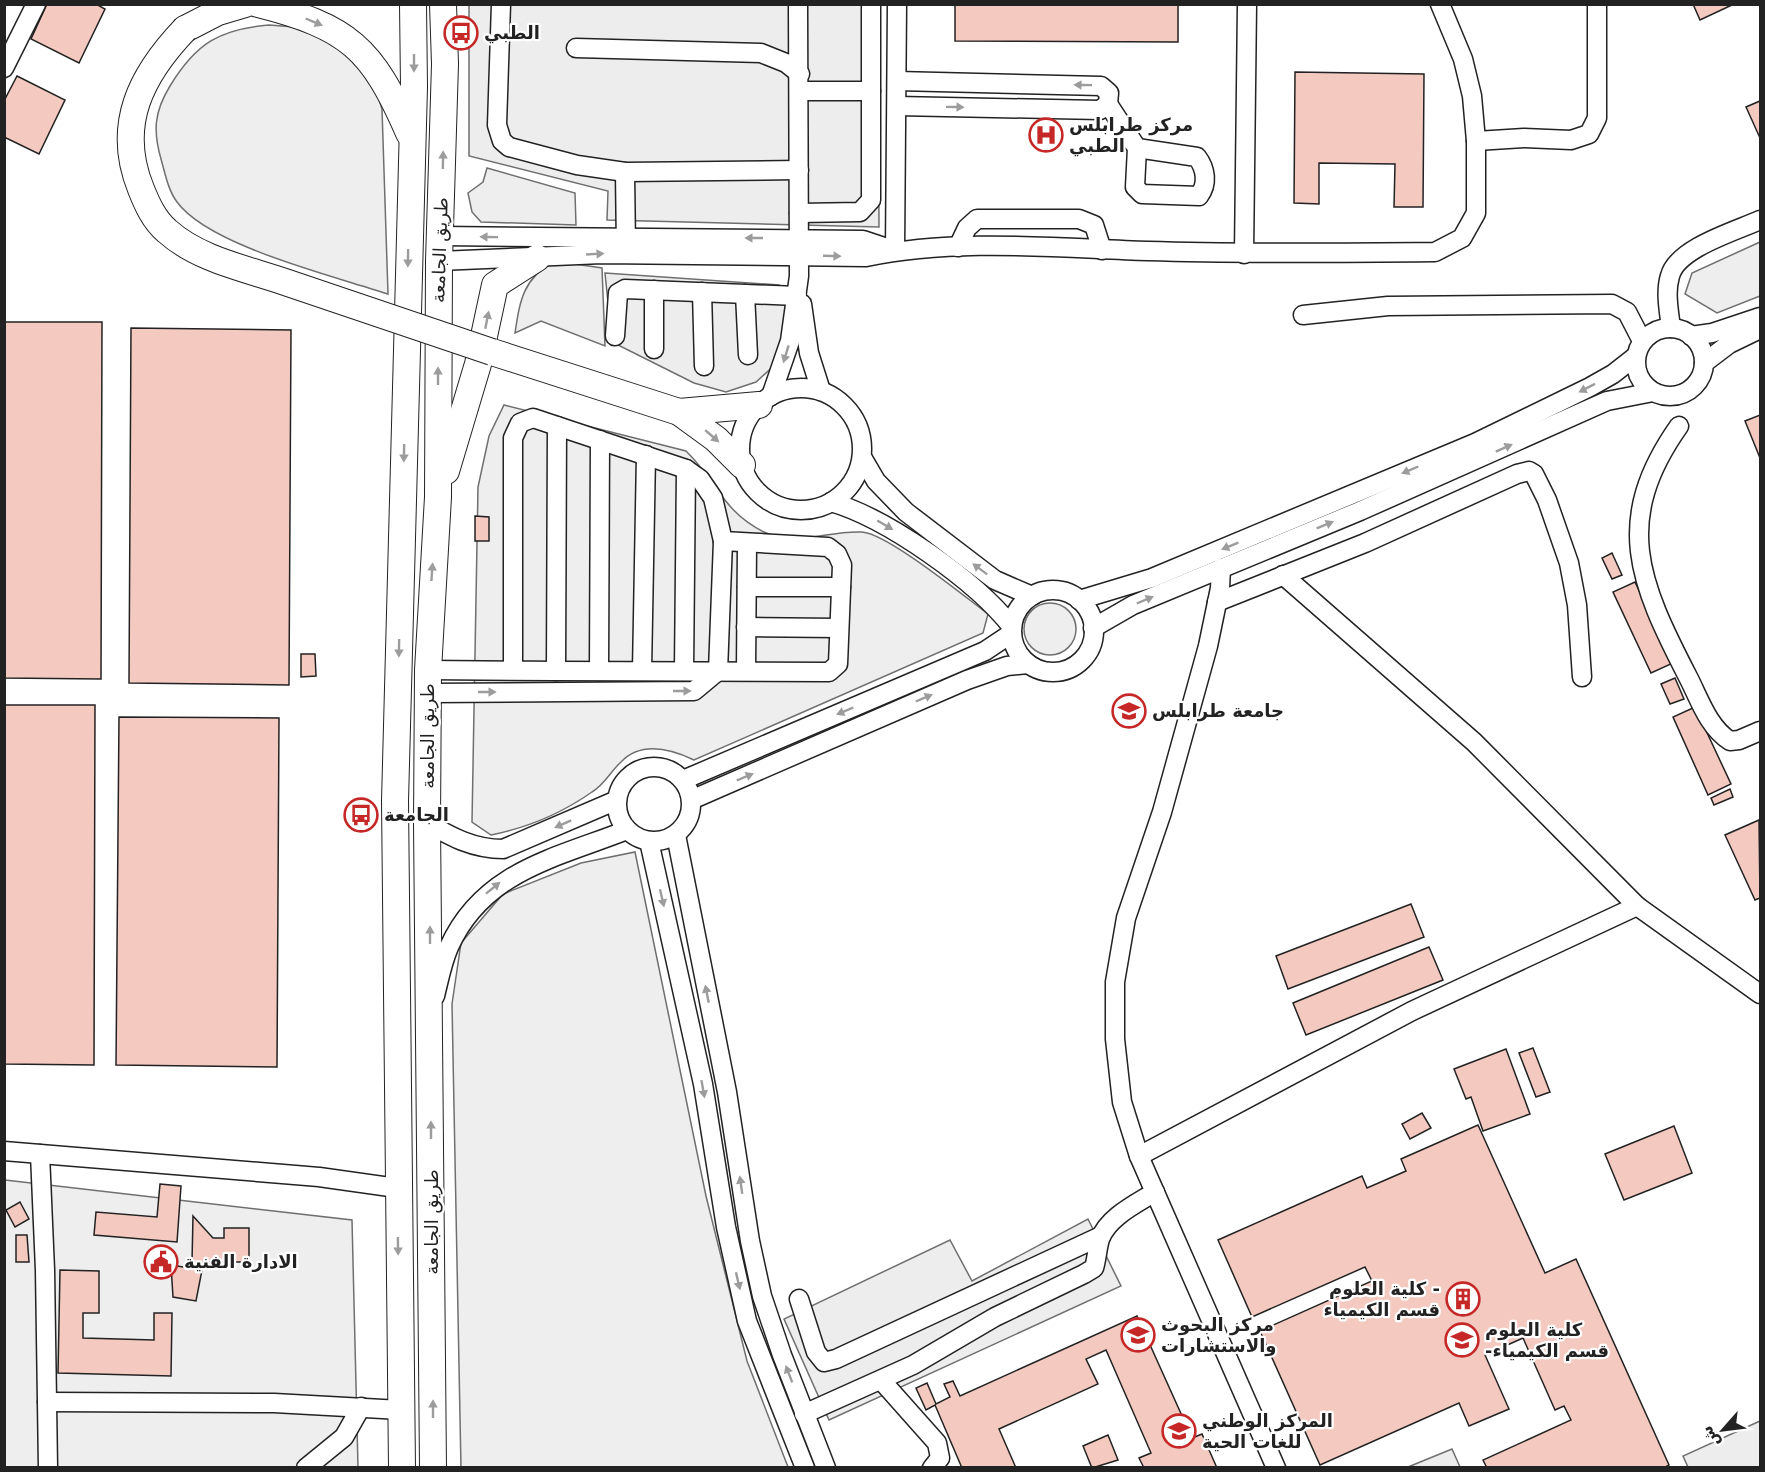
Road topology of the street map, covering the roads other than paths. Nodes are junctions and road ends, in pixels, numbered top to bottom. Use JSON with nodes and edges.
{"nodes":[{"id":1,"x":36,"y":4,"type":"edge"},
{"id":2,"x":245,"y":4,"type":"edge"},
{"id":3,"x":258,"y":4,"type":"edge"},
{"id":4,"x":413,"y":4,"type":"edge"},
{"id":5,"x":443,"y":4,"type":"edge"},
{"id":6,"x":501,"y":4,"type":"edge"},
{"id":7,"x":798,"y":4,"type":"edge"},
{"id":8,"x":871,"y":4,"type":"edge"},
{"id":9,"x":897,"y":4,"type":"edge"},
{"id":10,"x":1247,"y":4,"type":"edge"},
{"id":11,"x":1440,"y":4,"type":"edge"},
{"id":12,"x":1597,"y":4,"type":"edge"},
{"id":13,"x":576,"y":48,"type":"dead end"},
{"id":14,"x":4,"y":68,"type":"edge"},
{"id":15,"x":897,"y":81,"type":"junction"},
{"id":16,"x":800,"y":83,"type":"junction"},
{"id":17,"x":871,"y":91,"type":"junction"},
{"id":18,"x":1108,"y":104,"type":"junction"},
{"id":19,"x":897,"y":106,"type":"junction"},
{"id":20,"x":412,"y":139,"type":"junction"},
{"id":21,"x":1476,"y":141,"type":"junction"},
{"id":22,"x":1137,"y":148,"type":"dead end"},
{"id":23,"x":799,"y":170,"type":"junction"},
{"id":24,"x":625,"y":172,"type":"junction"},
{"id":25,"x":799,"y":213,"type":"junction"},
{"id":26,"x":1761,"y":220,"type":"edge"},
{"id":27,"x":441,"y":236,"type":"junction"},
{"id":28,"x":625,"y":246,"type":"junction"},
{"id":29,"x":800,"y":247,"type":"junction"},
{"id":30,"x":958,"y":247,"type":"junction"},
{"id":31,"x":1102,"y":250,"type":"junction"},
{"id":32,"x":895,"y":251,"type":"junction"},
{"id":33,"x":1244,"y":254,"type":"junction"},
{"id":34,"x":537,"y":258,"type":"junction"},
{"id":35,"x":439,"y":261,"type":"junction"},
{"id":36,"x":800,"y":276,"type":"junction"},
{"id":37,"x":654,"y":290,"type":"junction"},
{"id":38,"x":702,"y":292,"type":"junction"},
{"id":39,"x":745,"y":294,"type":"junction"},
{"id":40,"x":797,"y":296,"type":"junction"},
{"id":41,"x":1303,"y":315,"type":"dead end"},
{"id":42,"x":1761,"y":317,"type":"edge"},
{"id":43,"x":1671,"y":328,"type":"junction"},
{"id":44,"x":1761,"y":329,"type":"edge"},
{"id":45,"x":615,"y":336,"type":"dead end"},
{"id":46,"x":1691,"y":336,"type":"junction"},
{"id":47,"x":654,"y":349,"type":"dead end"},
{"id":48,"x":1639,"y":349,"type":"junction"},
{"id":49,"x":748,"y":354,"type":"dead end"},
{"id":50,"x":1704,"y":363,"type":"junction"},
{"id":51,"x":704,"y":366,"type":"dead end"},
{"id":52,"x":821,"y":391,"type":"junction"},
{"id":53,"x":1653,"y":392,"type":"junction"},
{"id":54,"x":765,"y":400,"type":"junction"},
{"id":55,"x":679,"y":412,"type":"junction"},
{"id":56,"x":557,"y":426,"type":"junction"},
{"id":57,"x":1679,"y":426,"type":"dead end"},
{"id":58,"x":600,"y":440,"type":"junction"},
{"id":59,"x":646,"y":454,"type":"junction"},
{"id":60,"x":862,"y":457,"type":"junction"},
{"id":61,"x":742,"y":465,"type":"junction"},
{"id":62,"x":686,"y":469,"type":"junction"},
{"id":63,"x":438,"y":497,"type":"junction"},
{"id":64,"x":831,"y":502,"type":"junction"},
{"id":65,"x":723,"y":541,"type":"junction"},
{"id":66,"x":747,"y":544,"type":"junction"},
{"id":67,"x":1221,"y":568,"type":"junction"},
{"id":68,"x":1283,"y":575,"type":"junction"},
{"id":69,"x":747,"y":587,"type":"junction"},
{"id":70,"x":841,"y":587,"type":"junction"},
{"id":71,"x":1032,"y":596,"type":"junction"},
{"id":72,"x":1079,"y":600,"type":"junction"},
{"id":73,"x":1217,"y":602,"type":"junction"},
{"id":74,"x":746,"y":627,"type":"junction"},
{"id":75,"x":839,"y":628,"type":"junction"},
{"id":76,"x":1093,"y":628,"type":"junction"},
{"id":77,"x":1012,"y":630,"type":"junction"},
{"id":78,"x":1028,"y":664,"type":"junction"},
{"id":79,"x":513,"y":671,"type":"junction"},
{"id":80,"x":556,"y":671,"type":"junction"},
{"id":81,"x":599,"y":671,"type":"junction"},
{"id":82,"x":642,"y":671,"type":"junction"},
{"id":83,"x":684,"y":671,"type":"junction"},
{"id":84,"x":718,"y":671,"type":"junction"},
{"id":85,"x":746,"y":671,"type":"junction"},
{"id":86,"x":1582,"y":677,"type":"dead end"},
{"id":87,"x":428,"y":681,"type":"junction"},
{"id":88,"x":1761,"y":731,"type":"edge"},
{"id":89,"x":683,"y":780,"type":"junction"},
{"id":90,"x":617,"y":800,"type":"junction"},
{"id":91,"x":691,"y":800,"type":"junction"},
{"id":92,"x":427,"y":823,"type":"junction"},
{"id":93,"x":627,"y":830,"type":"junction"},
{"id":94,"x":676,"y":835,"type":"junction"},
{"id":95,"x":649,"y":841,"type":"junction"},
{"id":96,"x":1637,"y":906,"type":"junction"},
{"id":97,"x":1761,"y":994,"type":"edge"},
{"id":98,"x":430,"y":1012,"type":"junction"},
{"id":99,"x":4,"y":1151,"type":"edge"},
{"id":100,"x":40,"y":1154,"type":"junction"},
{"id":101,"x":1139,"y":1156,"type":"junction"},
{"id":102,"x":397,"y":1188,"type":"junction"},
{"id":103,"x":1155,"y":1192,"type":"junction"},
{"id":104,"x":1101,"y":1236,"type":"junction"},
{"id":105,"x":799,"y":1299,"type":"dead end"},
{"id":106,"x":881,"y":1380,"type":"junction"},
{"id":107,"x":47,"y":1402,"type":"junction"},
{"id":108,"x":361,"y":1407,"type":"junction"},
{"id":109,"x":401,"y":1410,"type":"junction"},
{"id":110,"x":804,"y":1414,"type":"junction"},
{"id":111,"x":48,"y":1467,"type":"edge"},
{"id":112,"x":306,"y":1467,"type":"edge"},
{"id":113,"x":402,"y":1467,"type":"edge"},
{"id":114,"x":433,"y":1467,"type":"edge"},
{"id":115,"x":805,"y":1467,"type":"edge"},
{"id":116,"x":826,"y":1467,"type":"edge"},
{"id":117,"x":932,"y":1467,"type":"edge"},
{"id":118,"x":1276,"y":1467,"type":"edge"}],
"edges":[{"from":1,"to":14,"type":"street"},
{"from":2,"to":55,"type":"highway","bridge":true},
{"from":3,"to":20,"type":"highway","one_way":true},
{"from":4,"to":20,"type":"highway","name":"طريق الجامعة","one_way":true},
{"from":27,"to":5,"type":"highway","name":"طريق الجامعة","one_way":true},
{"from":6,"to":24,"type":"street"},
{"from":7,"to":16,"type":"street"},
{"from":8,"to":17,"type":"street"},
{"from":9,"to":15,"type":"street"},
{"from":10,"to":33,"type":"street"},
{"from":11,"to":21,"type":"street"},
{"from":12,"to":21,"type":"street"},
{"from":13,"to":16,"type":"street"},
{"from":18,"to":15,"type":"street","one_way":true},
{"from":15,"to":19,"type":"street"},
{"from":16,"to":17,"type":"street"},
{"from":16,"to":23,"type":"street"},
{"from":17,"to":25,"type":"street"},
{"from":19,"to":18,"type":"street","one_way":true},
{"from":18,"to":22,"type":"street"},
{"from":19,"to":32,"type":"street"},
{"from":20,"to":102,"type":"highway","name":"طريق الجامعة","one_way":true},
{"from":21,"to":33,"type":"street"},
{"from":23,"to":24,"type":"street"},
{"from":23,"to":25,"type":"street"},
{"from":24,"to":28,"type":"street"},
{"from":25,"to":29,"type":"street"},
{"from":26,"to":43,"type":"street"},
{"from":28,"to":27,"type":"street","one_way":true},
{"from":27,"to":35,"type":"highway","name":"طريق الجامعة"},
{"from":28,"to":29,"type":"street"},
{"from":34,"to":28,"type":"street","one_way":true},
{"from":29,"to":32,"type":"street"},
{"from":29,"to":36,"type":"street"},
{"from":30,"to":31,"type":"street"},
{"from":30,"to":31,"type":"street"},
{"from":30,"to":32,"type":"street"},
{"from":31,"to":33,"type":"street"},
{"from":34,"to":35,"type":"street"},
{"from":63,"to":34,"type":"highway","one_way":true},
{"from":63,"to":35,"type":"highway","name":"طريق الجامعة","one_way":true},
{"from":36,"to":40,"type":"street"},
{"from":36,"to":52,"type":"street"},
{"from":37,"to":38,"type":"street"},
{"from":37,"to":45,"type":"street"},
{"from":37,"to":47,"type":"street"},
{"from":38,"to":39,"type":"street"},
{"from":38,"to":51,"type":"street"},
{"from":39,"to":40,"type":"street"},
{"from":39,"to":49,"type":"street"},
{"from":40,"to":54,"type":"street","one_way":true},
{"from":41,"to":48,"type":"street"},
{"from":42,"to":46,"type":"street"},
{"from":43,"to":46,"type":"street"},
{"from":43,"to":48,"type":"street"},
{"from":44,"to":50,"type":"street"},
{"from":46,"to":50,"type":"street"},
{"from":48,"to":53,"type":"street"},
{"from":48,"to":72,"type":"street","one_way":true},
{"from":50,"to":53,"type":"street"},
{"from":52,"to":54,"type":"street"},
{"from":52,"to":60,"type":"street"},
{"from":67,"to":53,"type":"street","one_way":true},
{"from":54,"to":55,"type":"highway"},
{"from":54,"to":61,"type":"street"},
{"from":55,"to":61,"type":"highway","one_way":true},
{"from":56,"to":58,"type":"street"},
{"from":56,"to":79,"type":"street"},
{"from":56,"to":80,"type":"street"},
{"from":57,"to":88,"type":"street"},
{"from":58,"to":59,"type":"street"},
{"from":58,"to":81,"type":"street"},
{"from":59,"to":62,"type":"street"},
{"from":59,"to":82,"type":"street"},
{"from":60,"to":64,"type":"street"},
{"from":71,"to":60,"type":"street","one_way":true},
{"from":61,"to":64,"type":"street"},
{"from":62,"to":65,"type":"street"},
{"from":62,"to":83,"type":"street"},
{"from":87,"to":63,"type":"highway","name":"طريق الجامعة","one_way":true},
{"from":64,"to":77,"type":"street","one_way":true},
{"from":65,"to":66,"type":"street"},
{"from":65,"to":84,"type":"street"},
{"from":66,"to":69,"type":"street"},
{"from":66,"to":70,"type":"street"},
{"from":67,"to":73,"type":"street"},
{"from":76,"to":67,"type":"street","one_way":true},
{"from":68,"to":73,"type":"street"},
{"from":68,"to":86,"type":"street"},
{"from":68,"to":96,"type":"street"},
{"from":69,"to":70,"type":"street"},
{"from":69,"to":74,"type":"street"},
{"from":70,"to":75,"type":"street"},
{"from":71,"to":72,"type":"street"},
{"from":71,"to":77,"type":"street"},
{"from":72,"to":76,"type":"street"},
{"from":73,"to":101,"type":"street"},
{"from":74,"to":75,"type":"street"},
{"from":74,"to":85,"type":"street"},
{"from":75,"to":85,"type":"street"},
{"from":76,"to":78,"type":"street"},
{"from":77,"to":78,"type":"street"},
{"from":77,"to":89,"type":"street","one_way":true},
{"from":91,"to":78,"type":"street","one_way":true},
{"from":79,"to":80,"type":"street"},
{"from":79,"to":87,"type":"street"},
{"from":80,"to":81,"type":"street"},
{"from":81,"to":82,"type":"street"},
{"from":82,"to":83,"type":"street"},
{"from":83,"to":84,"type":"street"},
{"from":84,"to":85,"type":"street"},
{"from":87,"to":84,"type":"street","one_way":true},
{"from":87,"to":92,"type":"highway","name":"طريق الجامعة"},
{"from":89,"to":90,"type":"street"},
{"from":89,"to":91,"type":"street"},
{"from":90,"to":92,"type":"street","one_way":true},
{"from":90,"to":93,"type":"street"},
{"from":91,"to":94,"type":"street"},
{"from":98,"to":92,"type":"highway","name":"طريق الجامعة","one_way":true},
{"from":93,"to":95,"type":"street"},
{"from":98,"to":93,"type":"street","one_way":true},
{"from":94,"to":95,"type":"street"},
{"from":110,"to":94,"type":"street","one_way":true},
{"from":95,"to":115,"type":"street","one_way":true},
{"from":96,"to":97,"type":"street"},
{"from":96,"to":101,"type":"street"},
{"from":114,"to":98,"type":"highway","name":"طريق الجامعة","one_way":true},
{"from":99,"to":100,"type":"street"},
{"from":100,"to":102,"type":"street"},
{"from":100,"to":107,"type":"street"},
{"from":101,"to":103,"type":"street"},
{"from":102,"to":109,"type":"highway","name":"طريق الجامعة","one_way":true},
{"from":103,"to":104,"type":"street"},
{"from":103,"to":118,"type":"street"},
{"from":104,"to":105,"type":"street"},
{"from":104,"to":106,"type":"street"},
{"from":106,"to":110,"type":"street"},
{"from":106,"to":117,"type":"street"},
{"from":107,"to":108,"type":"street"},
{"from":107,"to":111,"type":"street"},
{"from":108,"to":109,"type":"street"},
{"from":108,"to":112,"type":"street"},
{"from":109,"to":113,"type":"highway","name":"طريق الجامعة"},
{"from":110,"to":116,"type":"street"}]}
